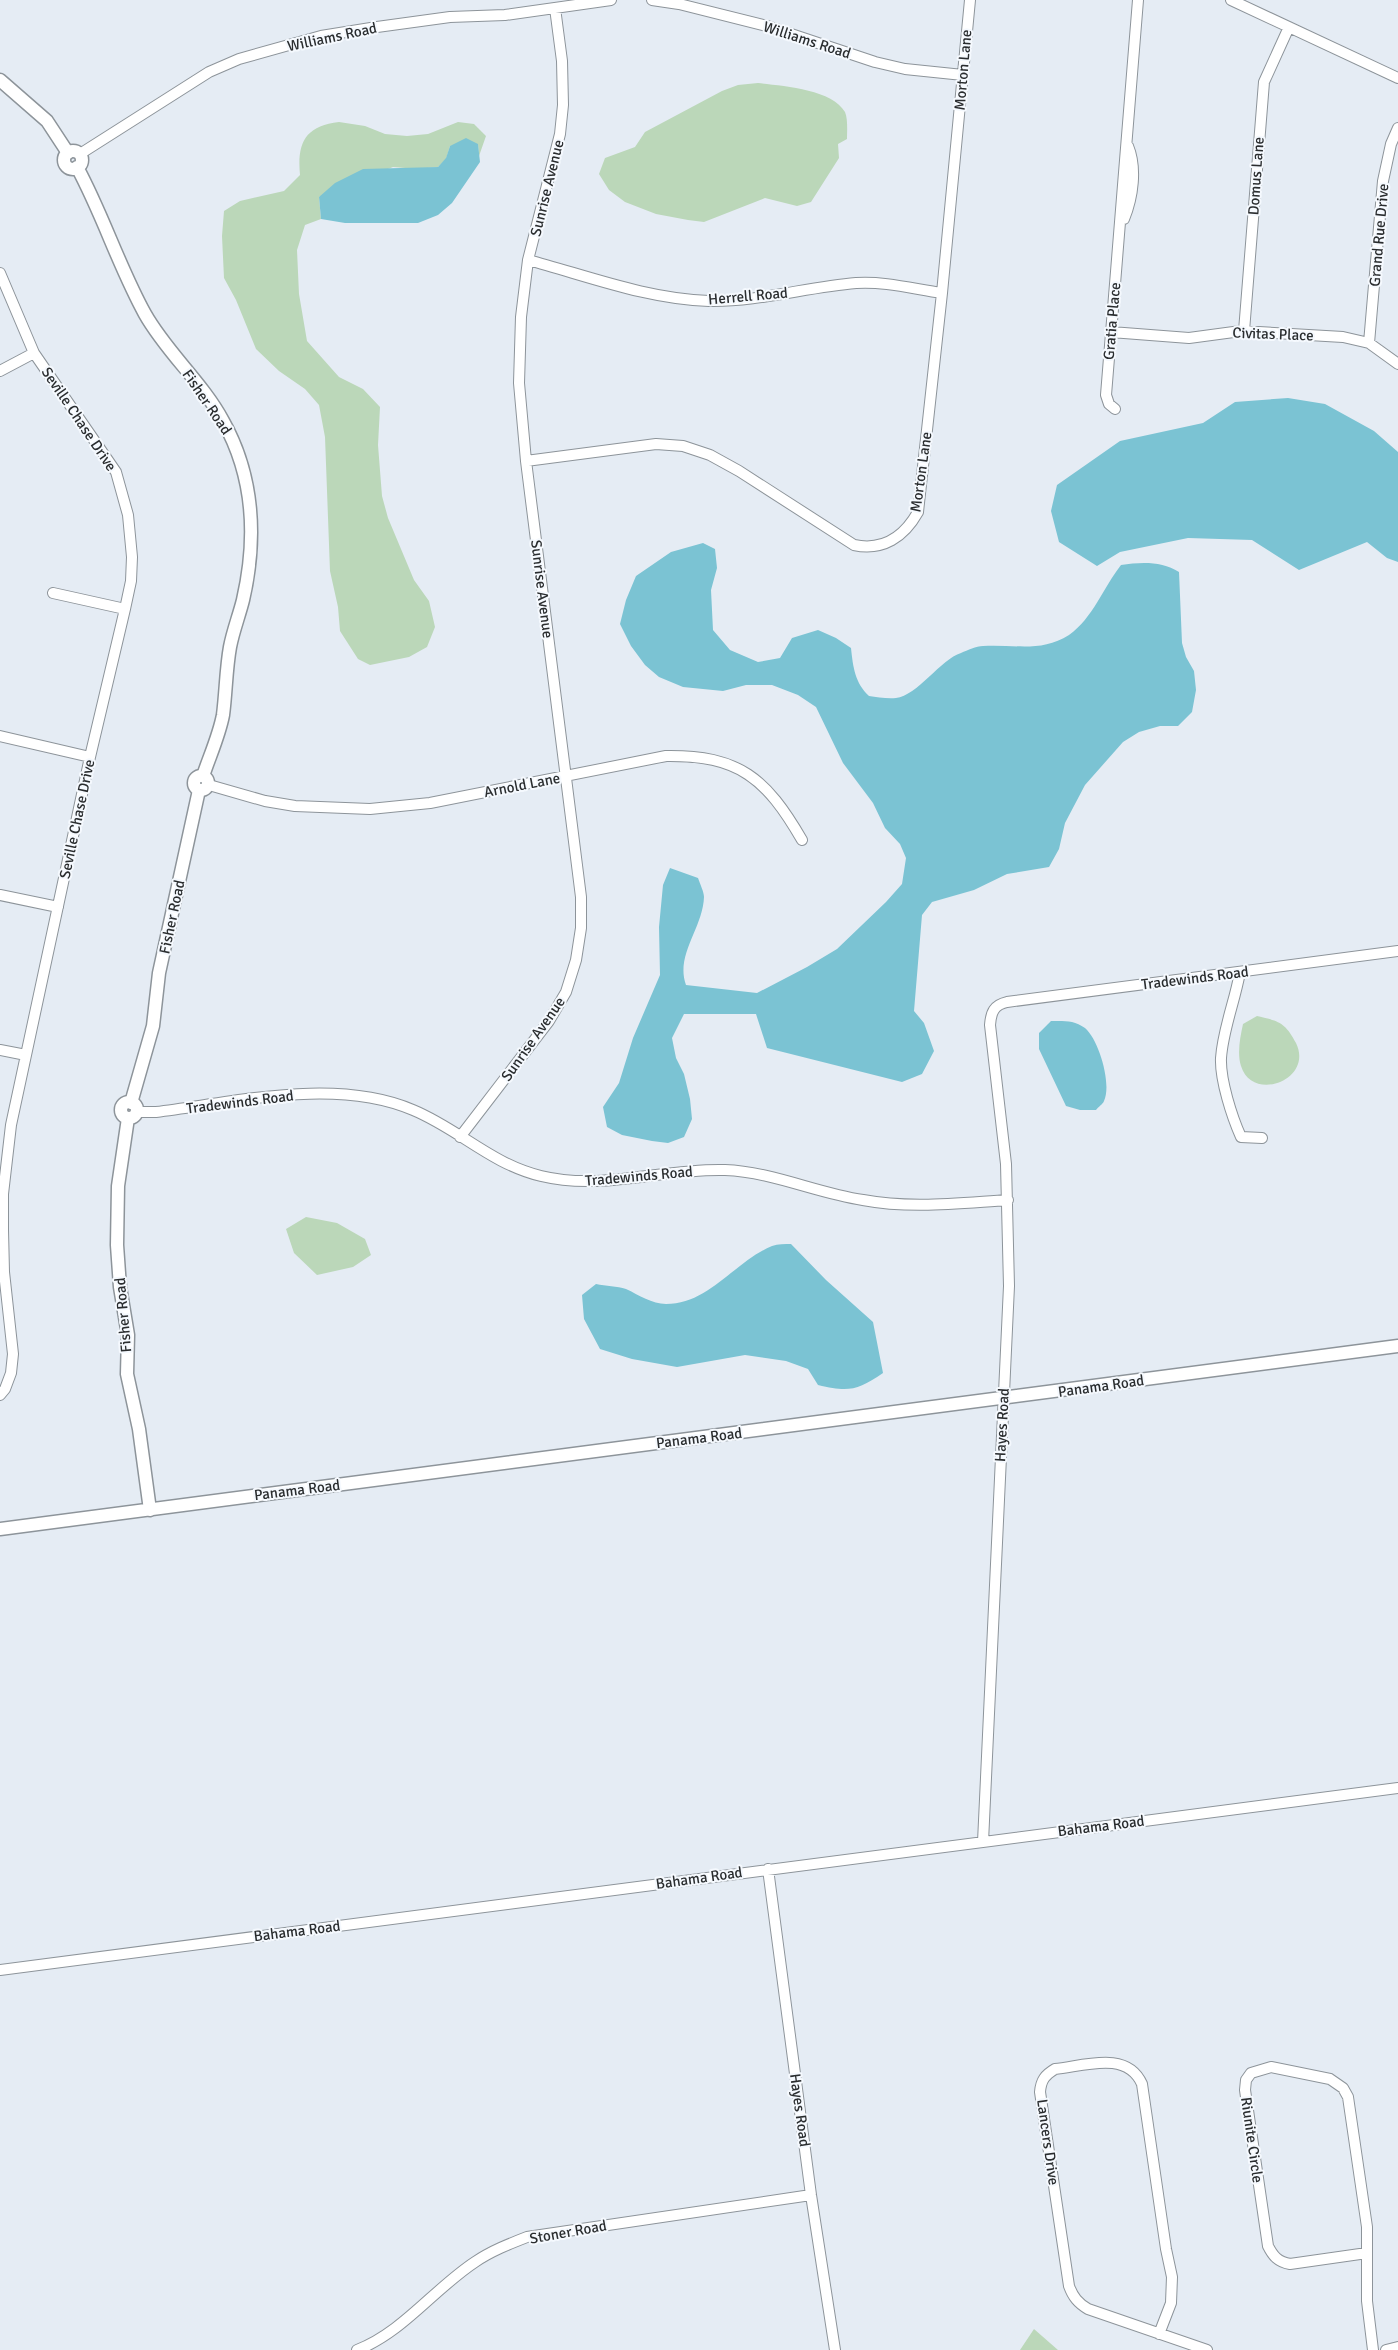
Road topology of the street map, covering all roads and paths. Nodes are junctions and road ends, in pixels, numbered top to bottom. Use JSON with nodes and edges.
{"nodes":[{"id":1,"x":611,"y":0,"type":"edge"},
{"id":2,"x":652,"y":0,"type":"edge"},
{"id":3,"x":970,"y":0,"type":"edge"},
{"id":4,"x":1138,"y":0,"type":"edge"},
{"id":5,"x":1231,"y":0,"type":"edge"},
{"id":6,"x":555,"y":8,"type":"junction"},
{"id":7,"x":1289,"y":27,"type":"junction"},
{"id":8,"x":963,"y":75,"type":"junction"},
{"id":9,"x":1398,"y":78,"type":"edge"},
{"id":10,"x":0,"y":80,"type":"edge"},
{"id":11,"x":1398,"y":128,"type":"edge"},
{"id":12,"x":74,"y":153,"type":"junction"},
{"id":13,"x":528,"y":260,"type":"junction"},
{"id":14,"x":0,"y":273,"type":"edge"},
{"id":15,"x":942,"y":293,"type":"junction"},
{"id":16,"x":1244,"y":331,"type":"junction"},
{"id":17,"x":1111,"y":332,"type":"junction"},
{"id":18,"x":1369,"y":343,"type":"junction"},
{"id":19,"x":34,"y":352,"type":"junction"},
{"id":20,"x":1398,"y":364,"type":"edge"},
{"id":21,"x":0,"y":371,"type":"edge"},
{"id":22,"x":1115,"y":410,"type":"dead end"},
{"id":23,"x":526,"y":461,"type":"junction"},
{"id":24,"x":53,"y":593,"type":"dead end"},
{"id":25,"x":125,"y":609,"type":"junction"},
{"id":26,"x":0,"y":736,"type":"edge"},
{"id":27,"x":90,"y":757,"type":"junction"},
{"id":28,"x":567,"y":776,"type":"junction"},
{"id":29,"x":204,"y":783,"type":"junction"},
{"id":30,"x":802,"y":840,"type":"dead end"},
{"id":31,"x":0,"y":894,"type":"edge"},
{"id":32,"x":58,"y":908,"type":"junction"},
{"id":33,"x":1398,"y":951,"type":"edge"},
{"id":34,"x":1240,"y":972,"type":"junction"},
{"id":35,"x":994,"y":1009,"type":"joint"},
{"id":36,"x":0,"y":1050,"type":"edge"},
{"id":37,"x":26,"y":1055,"type":"junction"},
{"id":38,"x":132,"y":1111,"type":"junction"},
{"id":39,"x":460,"y":1137,"type":"junction"},
{"id":40,"x":1262,"y":1138,"type":"dead end"},
{"id":41,"x":1008,"y":1200,"type":"junction"},
{"id":42,"x":2,"y":1272,"type":"edge"},
{"id":43,"x":1398,"y":1346,"type":"edge"},
{"id":44,"x":0,"y":1395,"type":"edge"},
{"id":45,"x":1003,"y":1399,"type":"junction"},
{"id":46,"x":150,"y":1510,"type":"junction"},
{"id":47,"x":0,"y":1529,"type":"edge"},
{"id":48,"x":1398,"y":1788,"type":"edge"},
{"id":49,"x":983,"y":1842,"type":"junction"},
{"id":50,"x":768,"y":1869,"type":"junction"},
{"id":51,"x":0,"y":1970,"type":"edge"},
{"id":52,"x":811,"y":2195,"type":"junction"},
{"id":53,"x":1367,"y":2253,"type":"junction"},
{"id":54,"x":1159,"y":2334,"type":"junction"},
{"id":55,"x":1398,"y":2347,"type":"edge"},
{"id":56,"x":357,"y":2350,"type":"edge"},
{"id":57,"x":835,"y":2350,"type":"edge"},
{"id":58,"x":1207,"y":2350,"type":"edge"},
{"id":59,"x":1373,"y":2350,"type":"edge"},
{"id":60,"x":1386,"y":2350,"type":"edge"}],
"edges":[{"from":1,"to":6,"type":"street","name":"Williams Road"},
{"from":2,"to":8,"type":"street","name":"Williams Road"},
{"from":3,"to":8,"type":"street","name":"Morton Lane"},
{"from":4,"to":17,"type":"street","name":"Gratia Place"},
{"from":5,"to":7,"type":"street"},
{"from":6,"to":12,"type":"street","name":"Williams Road"},
{"from":6,"to":13,"type":"street","name":"Sunrise Avenue"},
{"from":7,"to":9,"type":"street"},
{"from":7,"to":16,"type":"street","name":"Domus Lane"},
{"from":8,"to":15,"type":"street","name":"Morton Lane"},
{"from":10,"to":12,"type":"street"},
{"from":11,"to":18,"type":"street","name":"Grand Rue Drive"},
{"from":12,"to":29,"type":"street","name":"Fisher Road"},
{"from":13,"to":15,"type":"street","name":"Herrell Road"},
{"from":13,"to":23,"type":"street","name":"Sunrise Avenue"},
{"from":14,"to":19,"type":"street","name":"Seville Chase Drive"},
{"from":15,"to":23,"type":"street","name":"Morton Lane"},
{"from":16,"to":17,"type":"street","name":"Civitas Place"},
{"from":16,"to":18,"type":"street","name":"Civitas Place"},
{"from":17,"to":22,"type":"street","name":"Gratia Place"},
{"from":18,"to":20,"type":"street","name":"Civitas Place"},
{"from":19,"to":21,"type":"street"},
{"from":19,"to":25,"type":"street","name":"Seville Chase Drive"},
{"from":23,"to":28,"type":"street","name":"Sunrise Avenue"},
{"from":24,"to":25,"type":"street"},
{"from":25,"to":27,"type":"street","name":"Seville Chase Drive"},
{"from":26,"to":27,"type":"street"},
{"from":27,"to":32,"type":"street","name":"Seville Chase Drive"},
{"from":28,"to":29,"type":"street","name":"Arnold Lane"},
{"from":28,"to":30,"type":"street","name":"Arnold Lane"},
{"from":28,"to":39,"type":"street","name":"Sunrise Avenue"},
{"from":29,"to":38,"type":"street","name":"Fisher Road"},
{"from":31,"to":32,"type":"street"},
{"from":32,"to":37,"type":"street","name":"Seville Chase Drive"},
{"from":33,"to":34,"type":"street","name":"Tradewinds Road"},
{"from":34,"to":35,"type":"street","name":"Tradewinds Road"},
{"from":34,"to":40,"type":"street"},
{"from":35,"to":41,"type":"street","name":"Hayes Road"},
{"from":36,"to":37,"type":"street"},
{"from":37,"to":42,"type":"street","name":"Seville Chase Drive"},
{"from":38,"to":39,"type":"street","name":"Tradewinds Road"},
{"from":38,"to":46,"type":"street","name":"Fisher Road"},
{"from":39,"to":41,"type":"street","name":"Tradewinds Road"},
{"from":41,"to":45,"type":"street","name":"Hayes Road"},
{"from":42,"to":44,"type":"street","name":"Seville Chase Drive"},
{"from":43,"to":45,"type":"street","name":"Panama Road"},
{"from":45,"to":46,"type":"street","name":"Panama Road"},
{"from":45,"to":49,"type":"street","name":"Hayes Road"},
{"from":46,"to":47,"type":"street","name":"Panama Road"},
{"from":48,"to":49,"type":"street","name":"Bahama Road"},
{"from":49,"to":50,"type":"street","name":"Bahama Road"},
{"from":50,"to":51,"type":"street","name":"Bahama Road"},
{"from":50,"to":52,"type":"street","name":"Hayes Road"},
{"from":52,"to":56,"type":"street","name":"Stoner Road"},
{"from":52,"to":57,"type":"street","name":"Hayes Road"},
{"from":53,"to":53,"type":"street","name":"Riunite Circle"},
{"from":53,"to":59,"type":"street","name":"Riunite Circle"},
{"from":54,"to":54,"type":"street","name":"Lancers Drive"},
{"from":54,"to":58,"type":"street","name":"Lancers Drive"},
{"from":55,"to":60,"type":"street"}]}
